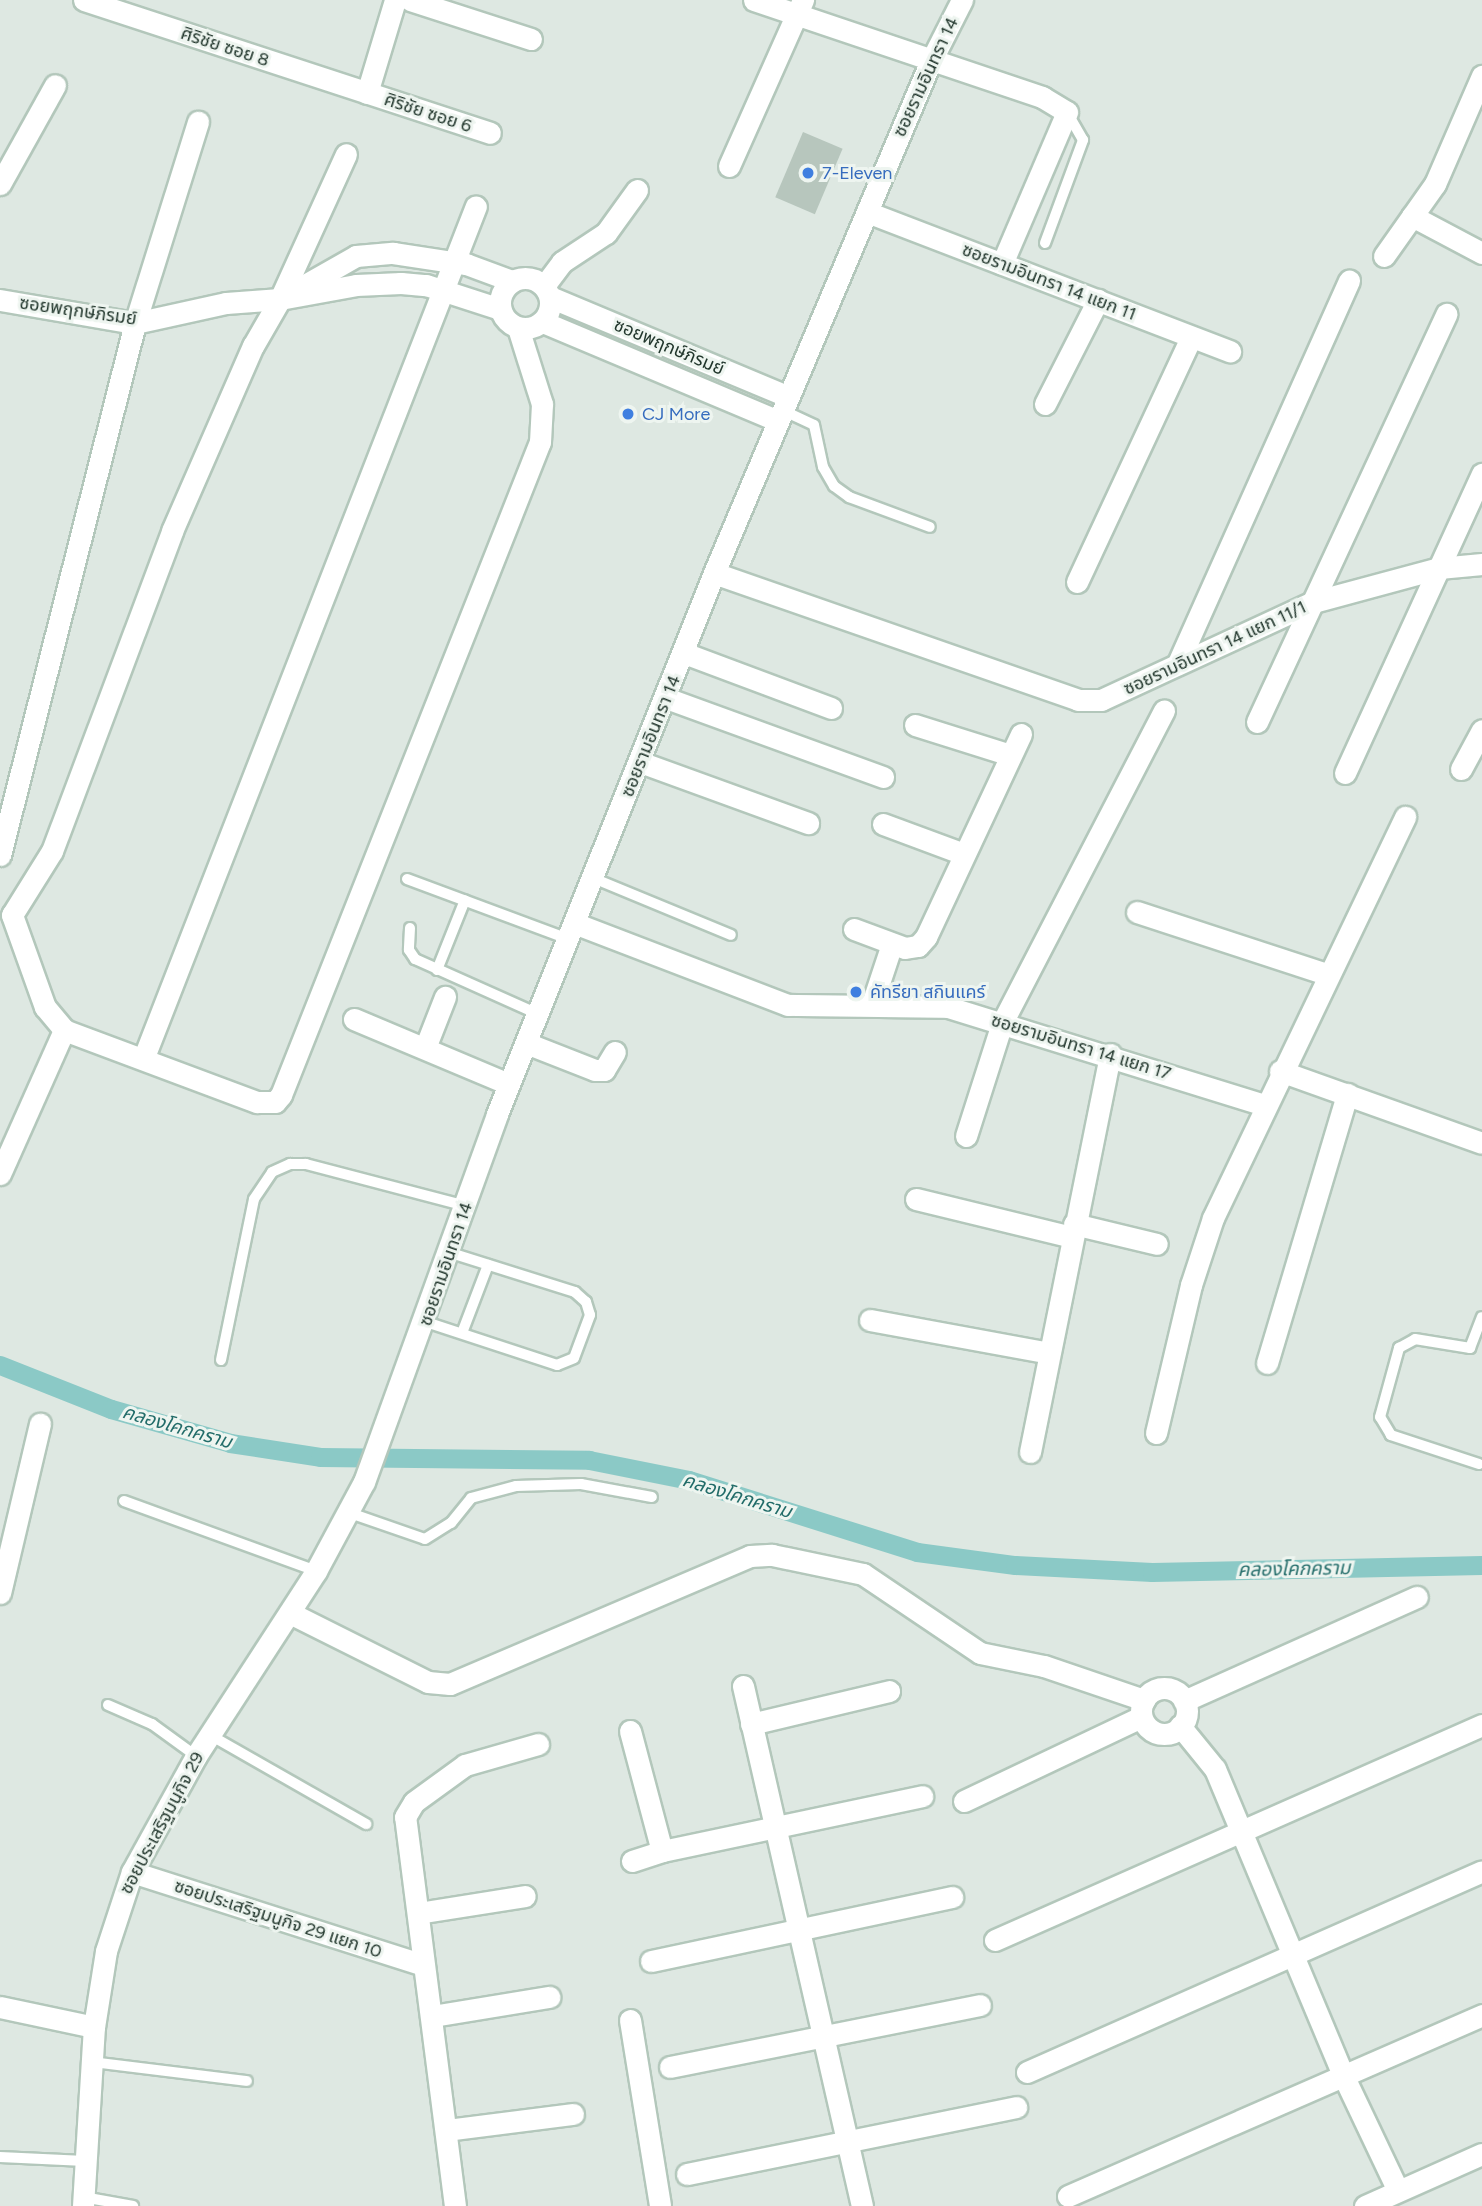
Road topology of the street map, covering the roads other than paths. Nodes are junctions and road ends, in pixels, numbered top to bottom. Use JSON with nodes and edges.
{"nodes":[{"id":1,"x":84,"y":0,"type":"edge"},
{"id":2,"x":395,"y":0,"type":"edge"},
{"id":3,"x":410,"y":0,"type":"edge"},
{"id":4,"x":754,"y":0,"type":"edge"},
{"id":5,"x":962,"y":0,"type":"edge"},
{"id":6,"x":800,"y":8,"type":"edge"},
{"id":7,"x":531,"y":38,"type":"dead end"},
{"id":8,"x":930,"y":63,"type":"junction"},
{"id":9,"x":1482,"y":76,"type":"edge"},
{"id":10,"x":55,"y":85,"type":"dead end"},
{"id":11,"x":367,"y":93,"type":"junction"},
{"id":12,"x":1067,"y":112,"type":"junction"},
{"id":13,"x":198,"y":122,"type":"dead end"},
{"id":14,"x":490,"y":133,"type":"dead end"},
{"id":15,"x":346,"y":154,"type":"dead end"},
{"id":16,"x":729,"y":166,"type":"dead end"},
{"id":17,"x":0,"y":184,"type":"edge"},
{"id":18,"x":637,"y":190,"type":"dead end"},
{"id":19,"x":476,"y":206,"type":"dead end"},
{"id":20,"x":867,"y":212,"type":"junction"},
{"id":21,"x":1412,"y":216,"type":"junction"},
{"id":22,"x":1045,"y":243,"type":"dead end"},
{"id":23,"x":1480,"y":248,"type":"edge"},
{"id":24,"x":1384,"y":256,"type":"dead end"},
{"id":25,"x":453,"y":261,"type":"junction"},
{"id":26,"x":1002,"y":264,"type":"junction"},
{"id":27,"x":1349,"y":280,"type":"dead end"},
{"id":28,"x":512,"y":282,"type":"junction"},
{"id":29,"x":441,"y":289,"type":"junction"},
{"id":30,"x":547,"y":292,"type":"junction"},
{"id":31,"x":280,"y":299,"type":"junction"},
{"id":32,"x":0,"y":300,"type":"edge"},
{"id":33,"x":1098,"y":300,"type":"junction"},
{"id":34,"x":500,"y":309,"type":"junction"},
{"id":35,"x":1446,"y":313,"type":"dead end"},
{"id":36,"x":543,"y":322,"type":"junction"},
{"id":37,"x":135,"y":323,"type":"junction"},
{"id":38,"x":518,"y":328,"type":"junction"},
{"id":39,"x":1191,"y":338,"type":"junction"},
{"id":40,"x":1230,"y":351,"type":"dead end"},
{"id":41,"x":1045,"y":404,"type":"dead end"},
{"id":42,"x":782,"y":409,"type":"junction"},
{"id":43,"x":1482,"y":474,"type":"edge"},
{"id":44,"x":930,"y":527,"type":"dead end"},
{"id":45,"x":1482,"y":564,"type":"edge"},
{"id":46,"x":1439,"y":568,"type":"junction"},
{"id":47,"x":714,"y":573,"type":"junction"},
{"id":48,"x":1077,"y":582,"type":"dead end"},
{"id":49,"x":1313,"y":602,"type":"junction"},
{"id":50,"x":684,"y":653,"type":"junction"},
{"id":51,"x":1178,"y":663,"type":"junction"},
{"id":52,"x":666,"y":698,"type":"junction"},
{"id":53,"x":831,"y":708,"type":"dead end"},
{"id":54,"x":1164,"y":711,"type":"dead end"},
{"id":55,"x":1257,"y":722,"type":"dead end"},
{"id":56,"x":915,"y":725,"type":"dead end"},
{"id":57,"x":1482,"y":730,"type":"edge"},
{"id":58,"x":1021,"y":734,"type":"dead end"},
{"id":59,"x":1010,"y":755,"type":"junction"},
{"id":60,"x":640,"y":762,"type":"junction"},
{"id":61,"x":1461,"y":769,"type":"dead end"},
{"id":62,"x":1345,"y":773,"type":"dead end"},
{"id":63,"x":883,"y":777,"type":"dead end"},
{"id":64,"x":1405,"y":817,"type":"dead end"},
{"id":65,"x":808,"y":823,"type":"dead end"},
{"id":66,"x":883,"y":824,"type":"dead end"},
{"id":67,"x":961,"y":853,"type":"junction"},
{"id":68,"x":0,"y":855,"type":"edge"},
{"id":69,"x":407,"y":878,"type":"dead end"},
{"id":70,"x":593,"y":878,"type":"junction"},
{"id":71,"x":465,"y":900,"type":"junction"},
{"id":72,"x":1137,"y":912,"type":"dead end"},
{"id":73,"x":6,"y":916,"type":"edge"},
{"id":74,"x":410,"y":928,"type":"dead end"},
{"id":75,"x":854,"y":929,"type":"dead end"},
{"id":76,"x":571,"y":931,"type":"junction"},
{"id":77,"x":731,"y":935,"type":"dead end"},
{"id":78,"x":892,"y":944,"type":"junction"},
{"id":79,"x":437,"y":970,"type":"junction"},
{"id":80,"x":1326,"y":974,"type":"junction"},
{"id":81,"x":445,"y":997,"type":"dead end"},
{"id":82,"x":873,"y":1004,"type":"junction"},
{"id":83,"x":538,"y":1014,"type":"junction"},
{"id":84,"x":354,"y":1019,"type":"dead end"},
{"id":85,"x":1002,"y":1023,"type":"junction"},
{"id":86,"x":64,"y":1030,"type":"junction"},
{"id":87,"x":526,"y":1043,"type":"junction"},
{"id":88,"x":425,"y":1048,"type":"junction"},
{"id":89,"x":615,"y":1052,"type":"dead end"},
{"id":90,"x":1110,"y":1054,"type":"junction"},
{"id":91,"x":144,"y":1057,"type":"junction"},
{"id":92,"x":1280,"y":1071,"type":"junction"},
{"id":93,"x":509,"y":1084,"type":"junction"},
{"id":94,"x":1347,"y":1094,"type":"junction"},
{"id":95,"x":1265,"y":1105,"type":"junction"},
{"id":96,"x":966,"y":1136,"type":"dead end"},
{"id":97,"x":1482,"y":1143,"type":"edge"},
{"id":98,"x":0,"y":1174,"type":"edge"},
{"id":99,"x":916,"y":1199,"type":"dead end"},
{"id":100,"x":466,"y":1206,"type":"junction"},
{"id":101,"x":1073,"y":1231,"type":"junction"},
{"id":102,"x":1157,"y":1244,"type":"dead end"},
{"id":103,"x":451,"y":1253,"type":"junction"},
{"id":104,"x":488,"y":1265,"type":"junction"},
{"id":105,"x":1482,"y":1317,"type":"edge"},
{"id":106,"x":870,"y":1320,"type":"dead end"},
{"id":107,"x":426,"y":1322,"type":"junction"},
{"id":108,"x":463,"y":1332,"type":"junction"},
{"id":109,"x":1470,"y":1348,"type":"junction"},
{"id":110,"x":1482,"y":1352,"type":"edge"},
{"id":111,"x":1049,"y":1353,"type":"junction"},
{"id":112,"x":221,"y":1360,"type":"dead end"},
{"id":113,"x":1267,"y":1363,"type":"dead end"},
{"id":114,"x":40,"y":1424,"type":"dead end"},
{"id":115,"x":1156,"y":1433,"type":"dead end"},
{"id":116,"x":1030,"y":1452,"type":"dead end"},
{"id":117,"x":1479,"y":1464,"type":"dead end"},
{"id":118,"x":364,"y":1482,"type":"joint"},
{"id":119,"x":652,"y":1497,"type":"dead end"},
{"id":120,"x":124,"y":1501,"type":"dead end"},
{"id":121,"x":350,"y":1513,"type":"junction"},
{"id":122,"x":316,"y":1571,"type":"junction"},
{"id":123,"x":0,"y":1592,"type":"edge"},
{"id":124,"x":1417,"y":1597,"type":"dead end"},
{"id":125,"x":290,"y":1613,"type":"junction"},
{"id":126,"x":743,"y":1686,"type":"dead end"},
{"id":127,"x":889,"y":1691,"type":"dead end"},
{"id":128,"x":1184,"y":1702,"type":"junction"},
{"id":129,"x":108,"y":1705,"type":"dead end"},
{"id":130,"x":1142,"y":1708,"type":"junction"},
{"id":131,"x":751,"y":1724,"type":"junction"},
{"id":132,"x":1482,"y":1725,"type":"edge"},
{"id":133,"x":1180,"y":1726,"type":"junction"},
{"id":134,"x":630,"y":1731,"type":"dead end"},
{"id":135,"x":210,"y":1735,"type":"junction"},
{"id":136,"x":538,"y":1744,"type":"dead end"},
{"id":137,"x":196,"y":1756,"type":"junction"},
{"id":138,"x":922,"y":1796,"type":"dead end"},
{"id":139,"x":964,"y":1801,"type":"dead end"},
{"id":140,"x":366,"y":1824,"type":"dead end"},
{"id":141,"x":779,"y":1827,"type":"junction"},
{"id":142,"x":1241,"y":1831,"type":"junction"},
{"id":143,"x":662,"y":1851,"type":"junction"},
{"id":144,"x":632,"y":1861,"type":"dead end"},
{"id":145,"x":1482,"y":1871,"type":"edge"},
{"id":146,"x":132,"y":1872,"type":"junction"},
{"id":147,"x":525,"y":1896,"type":"dead end"},
{"id":148,"x":952,"y":1897,"type":"dead end"},
{"id":149,"x":418,"y":1913,"type":"junction"},
{"id":150,"x":801,"y":1930,"type":"junction"},
{"id":151,"x":995,"y":1940,"type":"dead end"},
{"id":152,"x":1290,"y":1954,"type":"junction"},
{"id":153,"x":651,"y":1961,"type":"dead end"},
{"id":154,"x":424,"y":1965,"type":"junction"},
{"id":155,"x":549,"y":1997,"type":"dead end"},
{"id":156,"x":980,"y":2005,"type":"dead end"},
{"id":157,"x":0,"y":2007,"type":"edge"},
{"id":158,"x":1482,"y":2015,"type":"edge"},
{"id":159,"x":433,"y":2016,"type":"junction"},
{"id":160,"x":631,"y":2020,"type":"dead end"},
{"id":161,"x":94,"y":2027,"type":"junction"},
{"id":162,"x":823,"y":2037,"type":"junction"},
{"id":163,"x":92,"y":2062,"type":"junction"},
{"id":164,"x":670,"y":2067,"type":"dead end"},
{"id":165,"x":1027,"y":2072,"type":"dead end"},
{"id":166,"x":1343,"y":2075,"type":"junction"},
{"id":167,"x":247,"y":2081,"type":"dead end"},
{"id":168,"x":1016,"y":2107,"type":"dead end"},
{"id":169,"x":573,"y":2114,"type":"dead end"},
{"id":170,"x":446,"y":2130,"type":"junction"},
{"id":171,"x":846,"y":2141,"type":"junction"},
{"id":172,"x":1482,"y":2154,"type":"edge"},
{"id":173,"x":0,"y":2157,"type":"edge"},
{"id":174,"x":85,"y":2161,"type":"junction"},
{"id":175,"x":687,"y":2175,"type":"dead end"},
{"id":176,"x":1398,"y":2191,"type":"junction"},
{"id":177,"x":1068,"y":2196,"type":"dead end"},
{"id":178,"x":83,"y":2202,"type":"edge"},
{"id":179,"x":133,"y":2206,"type":"edge"},
{"id":180,"x":455,"y":2206,"type":"edge"},
{"id":181,"x":660,"y":2206,"type":"edge"},
{"id":182,"x":862,"y":2206,"type":"edge"},
{"id":183,"x":1365,"y":2206,"type":"edge"}],
"edges":[{"from":1,"to":11,"type":"street","name":"ศิริชัย ซอย 8"},
{"from":2,"to":11,"type":"street"},
{"from":3,"to":7,"type":"street"},
{"from":4,"to":6,"type":"street"},
{"from":5,"to":8,"type":"street","name":"ซอยรามอินทรา 14"},
{"from":6,"to":8,"type":"street"},
{"from":6,"to":16,"type":"street"},
{"from":8,"to":12,"type":"street"},
{"from":8,"to":20,"type":"street","name":"ซอยรามอินทรา 14"},
{"from":9,"to":21,"type":"street"},
{"from":10,"to":17,"type":"street"},
{"from":11,"to":14,"type":"street","name":"ศิริชัย ซอย 6"},
{"from":12,"to":22,"type":"lane"},
{"from":12,"to":26,"type":"street"},
{"from":13,"to":37,"type":"street"},
{"from":15,"to":31,"type":"street"},
{"from":18,"to":30,"type":"street"},
{"from":19,"to":25,"type":"street"},
{"from":20,"to":26,"type":"street","name":"ซอยรามอินทรา 14 แยก 11"},
{"from":20,"to":42,"type":"street","name":"ซอยรามอินทรา 14"},
{"from":21,"to":23,"type":"street"},
{"from":21,"to":24,"type":"street"},
{"from":25,"to":28,"type":"street","name":"ซอยพฤกษ์ภิรมย์"},
{"from":25,"to":29,"type":"street"},
{"from":25,"to":31,"type":"street","name":"ซอยพฤกษ์ภิรมย์"},
{"from":26,"to":33,"type":"street","name":"ซอยรามอินทรา 14 แยก 11"},
{"from":27,"to":51,"type":"street"},
{"from":28,"to":30,"type":"street","name":"ซอยพฤกษ์ภิรมย์"},
{"from":28,"to":34,"type":"street"},
{"from":29,"to":31,"type":"street","name":"ซอยพฤกษ์ภิรมย์"},
{"from":29,"to":34,"type":"street","name":"ซอยพฤกษ์ภิรมย์"},
{"from":29,"to":91,"type":"street"},
{"from":30,"to":36,"type":"street"},
{"from":30,"to":42,"type":"street","name":"ซอยพฤกษ์ภิรมย์"},
{"from":31,"to":37,"type":"street","name":"ซอยพฤกษ์ภิรมย์"},
{"from":31,"to":73,"type":"street"},
{"from":32,"to":37,"type":"street","name":"ซอยพฤกษ์ภิรมย์"},
{"from":33,"to":39,"type":"street","name":"ซอยรามอินทรา 14 แยก 11"},
{"from":33,"to":41,"type":"street"},
{"from":34,"to":38,"type":"street","name":"ซอยพฤกษ์ภิรมย์"},
{"from":35,"to":49,"type":"street"},
{"from":36,"to":38,"type":"street"},
{"from":36,"to":42,"type":"street","name":"ซอยพฤกษ์ภิรมย์"},
{"from":37,"to":68,"type":"street"},
{"from":38,"to":91,"type":"street"},
{"from":39,"to":40,"type":"street","name":"ซอยรามอินทรา 14 แยก 11"},
{"from":39,"to":48,"type":"street"},
{"from":42,"to":44,"type":"lane"},
{"from":42,"to":47,"type":"street","name":"ซอยรามอินทรา 14"},
{"from":43,"to":46,"type":"street"},
{"from":45,"to":46,"type":"street","name":"ซอยรามอินทรา 14 แยก 11/1"},
{"from":46,"to":49,"type":"street","name":"ซอยรามอินทรา 14 แยก 11/1"},
{"from":46,"to":62,"type":"street"},
{"from":47,"to":50,"type":"street","name":"ซอยรามอินทรา 14"},
{"from":47,"to":51,"type":"street","name":"ซอยรามอินทรา 14 แยก 11/1"},
{"from":49,"to":51,"type":"street","name":"ซอยรามอินทรา 14 แยก 11/1"},
{"from":49,"to":55,"type":"street"},
{"from":50,"to":52,"type":"street","name":"ซอยรามอินทรา 14"},
{"from":50,"to":53,"type":"street"},
{"from":52,"to":60,"type":"street","name":"ซอยรามอินทรา 14"},
{"from":52,"to":63,"type":"street"},
{"from":54,"to":85,"type":"street"},
{"from":56,"to":59,"type":"street"},
{"from":57,"to":61,"type":"street"},
{"from":58,"to":59,"type":"street"},
{"from":59,"to":67,"type":"street"},
{"from":60,"to":65,"type":"street"},
{"from":60,"to":70,"type":"street","name":"ซอยรามอินทรา 14"},
{"from":64,"to":80,"type":"street"},
{"from":66,"to":67,"type":"street"},
{"from":67,"to":78,"type":"street"},
{"from":69,"to":71,"type":"lane"},
{"from":70,"to":76,"type":"street","name":"ซอยรามอินทรา 14"},
{"from":70,"to":77,"type":"lane"},
{"from":71,"to":76,"type":"lane"},
{"from":71,"to":79,"type":"lane"},
{"from":72,"to":80,"type":"street"},
{"from":73,"to":86,"type":"street"},
{"from":74,"to":79,"type":"lane"},
{"from":75,"to":78,"type":"street"},
{"from":76,"to":82,"type":"street","name":"ซอยรามอินทรา 14 แยก 17"},
{"from":76,"to":83,"type":"street","name":"ซอยรามอินทรา 14"},
{"from":78,"to":82,"type":"street"},
{"from":79,"to":83,"type":"lane"},
{"from":80,"to":92,"type":"street"},
{"from":81,"to":88,"type":"street"},
{"from":82,"to":85,"type":"street","name":"ซอยรามอินทรา 14 แยก 17"},
{"from":83,"to":87,"type":"street","name":"ซอยรามอินทรา 14"},
{"from":84,"to":88,"type":"street"},
{"from":85,"to":90,"type":"street","name":"ซอยรามอินทรา 14 แยก 17"},
{"from":85,"to":96,"type":"street"},
{"from":86,"to":91,"type":"street"},
{"from":86,"to":98,"type":"street"},
{"from":87,"to":89,"type":"street"},
{"from":87,"to":93,"type":"street","name":"ซอยรามอินทรา 14"},
{"from":88,"to":93,"type":"street"},
{"from":90,"to":95,"type":"street","name":"ซอยรามอินทรา 14 แยก 17"},
{"from":90,"to":101,"type":"street"},
{"from":92,"to":94,"type":"street"},
{"from":92,"to":95,"type":"street"},
{"from":93,"to":100,"type":"street","name":"ซอยรามอินทรา 14"},
{"from":94,"to":97,"type":"street"},
{"from":94,"to":113,"type":"street"},
{"from":95,"to":115,"type":"street"},
{"from":99,"to":101,"type":"street"},
{"from":100,"to":103,"type":"street","name":"ซอยรามอินทรา 14"},
{"from":100,"to":112,"type":"lane"},
{"from":101,"to":102,"type":"street"},
{"from":101,"to":111,"type":"street"},
{"from":103,"to":104,"type":"lane"},
{"from":103,"to":107,"type":"street","name":"ซอยรามอินทรา 14"},
{"from":104,"to":108,"type":"lane"},
{"from":104,"to":108,"type":"lane"},
{"from":105,"to":109,"type":"lane"},
{"from":106,"to":111,"type":"street"},
{"from":107,"to":108,"type":"lane"},
{"from":107,"to":118,"type":"street","name":"ซอยรามอินทรา 14"},
{"from":109,"to":110,"type":"lane"},
{"from":109,"to":117,"type":"lane"},
{"from":111,"to":116,"type":"street"},
{"from":114,"to":123,"type":"street"},
{"from":118,"to":121,"type":"street","name":"ซอยประเสริฐมนูกิจ 29"},
{"from":119,"to":121,"type":"lane"},
{"from":120,"to":122,"type":"lane"},
{"from":121,"to":122,"type":"street","name":"ซอยประเสริฐมนูกิจ 29"},
{"from":122,"to":125,"type":"street","name":"ซอยประเสริฐมนูกิจ 29"},
{"from":124,"to":128,"type":"street"},
{"from":125,"to":130,"type":"street"},
{"from":125,"to":135,"type":"street","name":"ซอยประเสริฐมนูกิจ 29"},
{"from":126,"to":131,"type":"street"},
{"from":127,"to":131,"type":"street"},
{"from":128,"to":130,"type":"street"},
{"from":128,"to":133,"type":"street"},
{"from":129,"to":137,"type":"lane"},
{"from":130,"to":133,"type":"street"},
{"from":130,"to":139,"type":"street"},
{"from":131,"to":141,"type":"street"},
{"from":132,"to":142,"type":"street"},
{"from":133,"to":142,"type":"street"},
{"from":134,"to":143,"type":"street"},
{"from":135,"to":137,"type":"street","name":"ซอยประเสริฐมนูกิจ 29"},
{"from":135,"to":140,"type":"lane"},
{"from":136,"to":149,"type":"street"},
{"from":137,"to":146,"type":"street","name":"ซอยประเสริฐมนูกิจ 29"},
{"from":138,"to":141,"type":"street"},
{"from":141,"to":143,"type":"street"},
{"from":141,"to":150,"type":"street"},
{"from":142,"to":151,"type":"street"},
{"from":142,"to":152,"type":"street"},
{"from":143,"to":144,"type":"street"},
{"from":145,"to":152,"type":"street"},
{"from":146,"to":154,"type":"street","name":"ซอยประเสริฐมนูกิจ 29 แยก 10"},
{"from":146,"to":161,"type":"street","name":"ซอยประเสริฐมนูกิจ 29"},
{"from":147,"to":149,"type":"street"},
{"from":148,"to":150,"type":"street"},
{"from":149,"to":154,"type":"street"},
{"from":150,"to":153,"type":"street"},
{"from":150,"to":162,"type":"street"},
{"from":152,"to":165,"type":"street"},
{"from":152,"to":166,"type":"street"},
{"from":154,"to":159,"type":"street"},
{"from":155,"to":159,"type":"street"},
{"from":156,"to":162,"type":"street"},
{"from":157,"to":161,"type":"street"},
{"from":158,"to":166,"type":"street"},
{"from":159,"to":170,"type":"street"},
{"from":160,"to":181,"type":"street"},
{"from":161,"to":163,"type":"street","name":"ซอยประเสริฐมนูกิจ 29"},
{"from":162,"to":164,"type":"street"},
{"from":162,"to":171,"type":"street"},
{"from":163,"to":167,"type":"lane"},
{"from":163,"to":174,"type":"street","name":"ซอยประเสริฐมนูกิจ 29"},
{"from":166,"to":176,"type":"street"},
{"from":166,"to":177,"type":"street"},
{"from":168,"to":171,"type":"street"},
{"from":169,"to":170,"type":"street"},
{"from":170,"to":180,"type":"street"},
{"from":171,"to":175,"type":"street"},
{"from":171,"to":182,"type":"street"},
{"from":172,"to":176,"type":"street"},
{"from":173,"to":174,"type":"lane"},
{"from":174,"to":178,"type":"street","name":"ซอยประเสริฐมนูกิจ 29"},
{"from":176,"to":183,"type":"street"},
{"from":178,"to":179,"type":"lane"}]}
